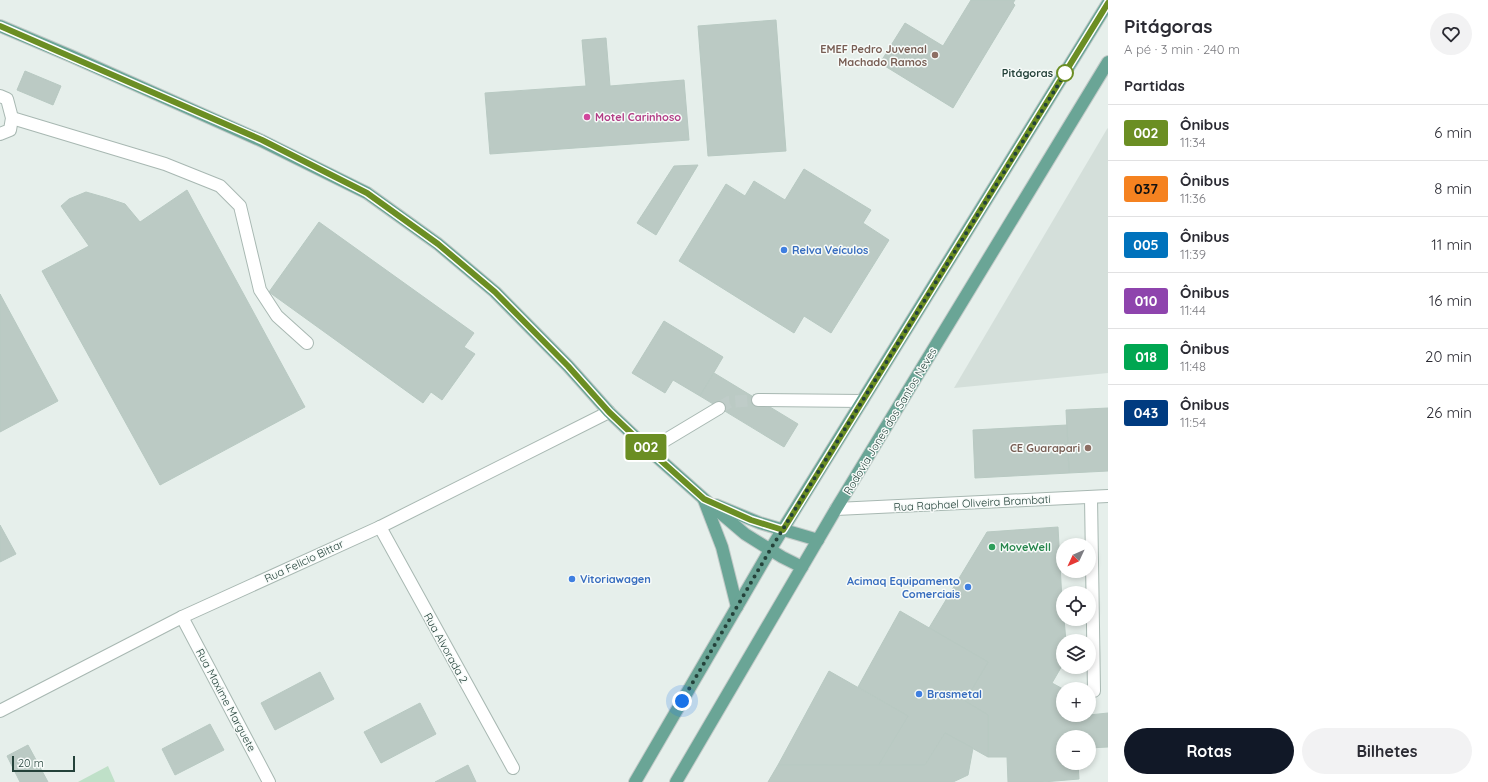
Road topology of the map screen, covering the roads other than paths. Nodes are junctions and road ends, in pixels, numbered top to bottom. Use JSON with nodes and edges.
{"nodes":[{"id":1,"x":1108,"y":3,"type":"edge"},
{"id":2,"x":0,"y":26,"type":"edge"},
{"id":3,"x":1108,"y":62,"type":"edge"},
{"id":4,"x":0,"y":96,"type":"edge"},
{"id":5,"x":12,"y":118,"type":"junction"},
{"id":6,"x":0,"y":134,"type":"edge"},
{"id":7,"x":307,"y":343,"type":"dead end"},
{"id":8,"x":758,"y":400,"type":"tunnel mouth"},
{"id":9,"x":862,"y":401,"type":"junction"},
{"id":10,"x":719,"y":408,"type":"tunnel mouth"},
{"id":11,"x":609,"y":412,"type":"junction"},
{"id":12,"x":649,"y":450,"type":"junction"},
{"id":13,"x":1108,"y":496,"type":"edge"},
{"id":14,"x":1091,"y":497,"type":"junction"},
{"id":15,"x":704,"y":499,"type":"junction"},
{"id":16,"x":836,"y":509,"type":"junction"},
{"id":17,"x":380,"y":527,"type":"junction"},
{"id":18,"x":783,"y":530,"type":"junction"},
{"id":19,"x":818,"y":540,"type":"junction"},
{"id":20,"x":770,"y":550,"type":"junction"},
{"id":21,"x":802,"y":567,"type":"junction"},
{"id":22,"x":737,"y":607,"type":"junction"},
{"id":23,"x":182,"y":617,"type":"junction"},
{"id":24,"x":1094,"y":682,"type":"edge"},
{"id":25,"x":0,"y":711,"type":"edge"},
{"id":26,"x":513,"y":768,"type":"dead end"},
{"id":27,"x":269,"y":782,"type":"edge"},
{"id":28,"x":635,"y":782,"type":"edge"},
{"id":29,"x":676,"y":782,"type":"edge"}],
"edges":[{"from":1,"to":9,"type":"main road"},
{"from":2,"to":11,"type":"main road"},
{"from":3,"to":16,"type":"main road","name":"Rodovia Jones dos Santos Neves"},
{"from":4,"to":5,"type":"street"},
{"from":5,"to":6,"type":"street"},
{"from":5,"to":7,"type":"street"},
{"from":8,"to":9,"type":"street"},
{"from":9,"to":18,"type":"main road"},
{"from":10,"to":12,"type":"street"},
{"from":11,"to":12,"type":"main road"},
{"from":11,"to":17,"type":"street","name":"Rua Felicio Bittar"},
{"from":12,"to":15,"type":"main road"},
{"from":13,"to":14,"type":"street","name":"Rua Raphael Oliveira Brambati"},
{"from":14,"to":16,"type":"street","name":"Rua Raphael Oliveira Brambati"},
{"from":14,"to":24,"type":"street"},
{"from":15,"to":18,"type":"main road"},
{"from":15,"to":20,"type":"main road"},
{"from":15,"to":22,"type":"main road"},
{"from":16,"to":19,"type":"main road","name":"Rodovia Jones dos Santos Neves"},
{"from":17,"to":23,"type":"street","name":"Rua Felicio Bittar"},
{"from":17,"to":26,"type":"street","name":"Rua Alvorada 2"},
{"from":18,"to":19,"type":"main road"},
{"from":18,"to":20,"type":"main road"},
{"from":19,"to":21,"type":"main road","name":"Rodovia Jones dos Santos Neves"},
{"from":20,"to":21,"type":"main road"},
{"from":20,"to":22,"type":"main road"},
{"from":21,"to":29,"type":"main road","name":"Rodovia Jones dos Santos Neves"},
{"from":22,"to":28,"type":"main road"},
{"from":23,"to":25,"type":"street","name":"Rua Felicio Bittar"},
{"from":23,"to":27,"type":"street","name":"Rua Maxime Marguete"}]}
